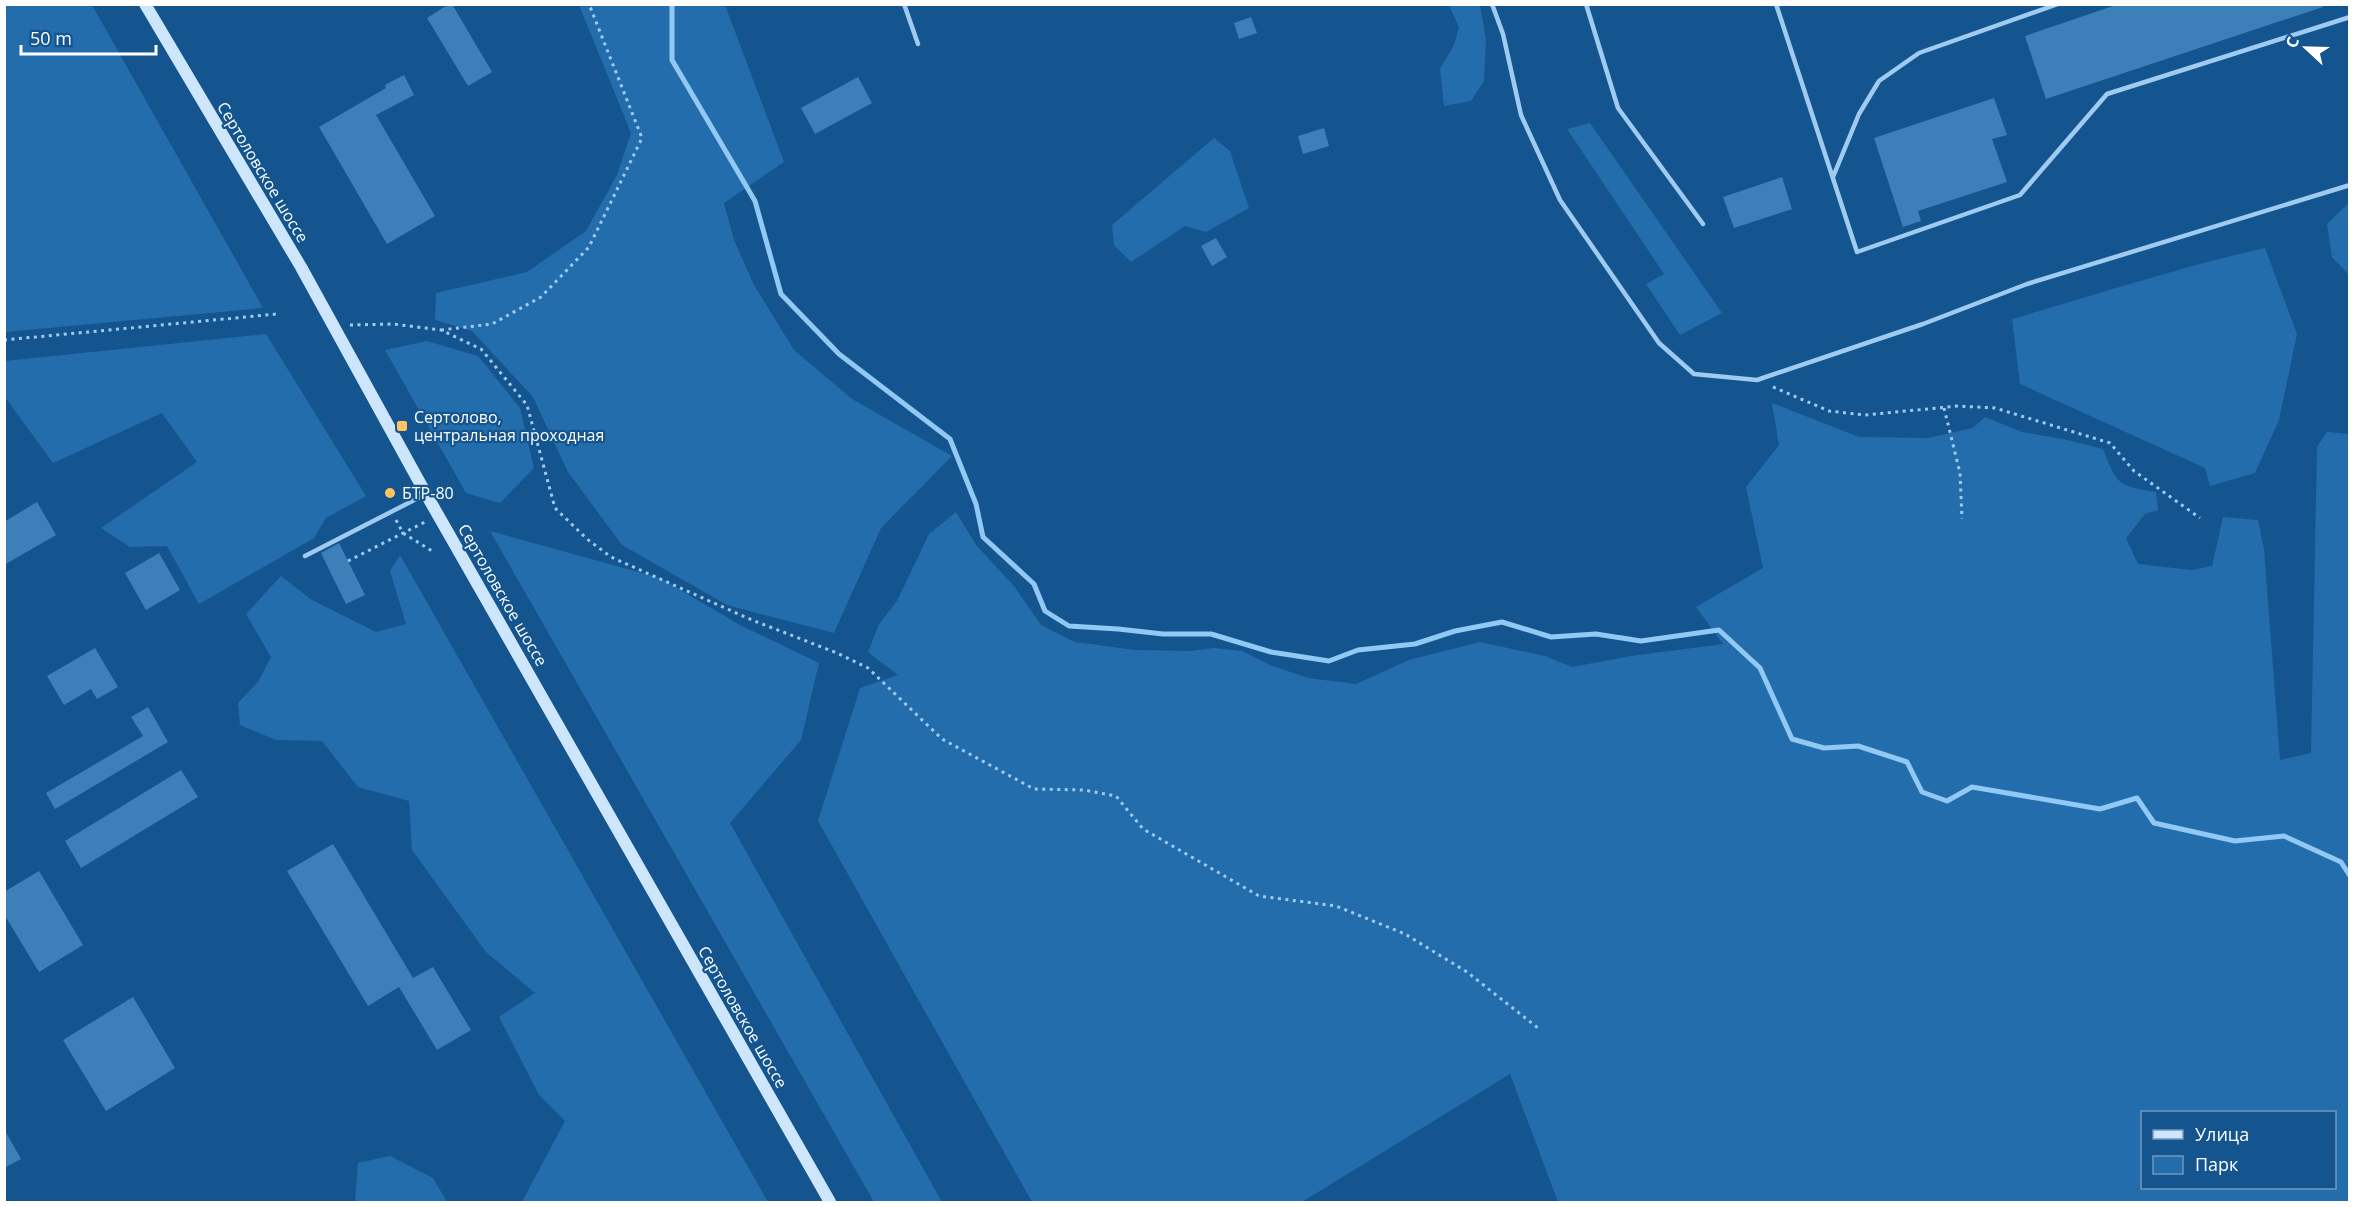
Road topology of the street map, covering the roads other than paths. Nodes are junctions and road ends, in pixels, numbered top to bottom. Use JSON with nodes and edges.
{"nodes":[{"id":1,"x":145,"y":4,"type":"edge"},
{"id":2,"x":904,"y":4,"type":"edge"},
{"id":3,"x":1492,"y":4,"type":"edge"},
{"id":4,"x":1586,"y":4,"type":"edge"},
{"id":5,"x":1776,"y":4,"type":"edge"},
{"id":6,"x":2058,"y":4,"type":"edge"},
{"id":7,"x":2349,"y":17,"type":"edge"},
{"id":8,"x":918,"y":44,"type":"dead end"},
{"id":9,"x":1833,"y":177,"type":"junction"},
{"id":10,"x":2349,"y":185,"type":"edge"},
{"id":11,"x":1703,"y":224,"type":"dead end"},
{"id":12,"x":426,"y":494,"type":"junction"},
{"id":13,"x":305,"y":556,"type":"dead end"},
{"id":14,"x":830,"y":1203,"type":"edge"}],
"edges":[{"from":1,"to":12,"type":"main road","name":"Сертоловское шоссе"},
{"from":2,"to":8,"type":"lane"},
{"from":3,"to":10,"type":"lane"},
{"from":4,"to":11,"type":"lane"},
{"from":5,"to":9,"type":"lane"},
{"from":6,"to":9,"type":"lane"},
{"from":7,"to":9,"type":"lane"},
{"from":12,"to":13,"type":"lane"},
{"from":12,"to":14,"type":"main road","name":"Сертоловское шоссе"}]}
